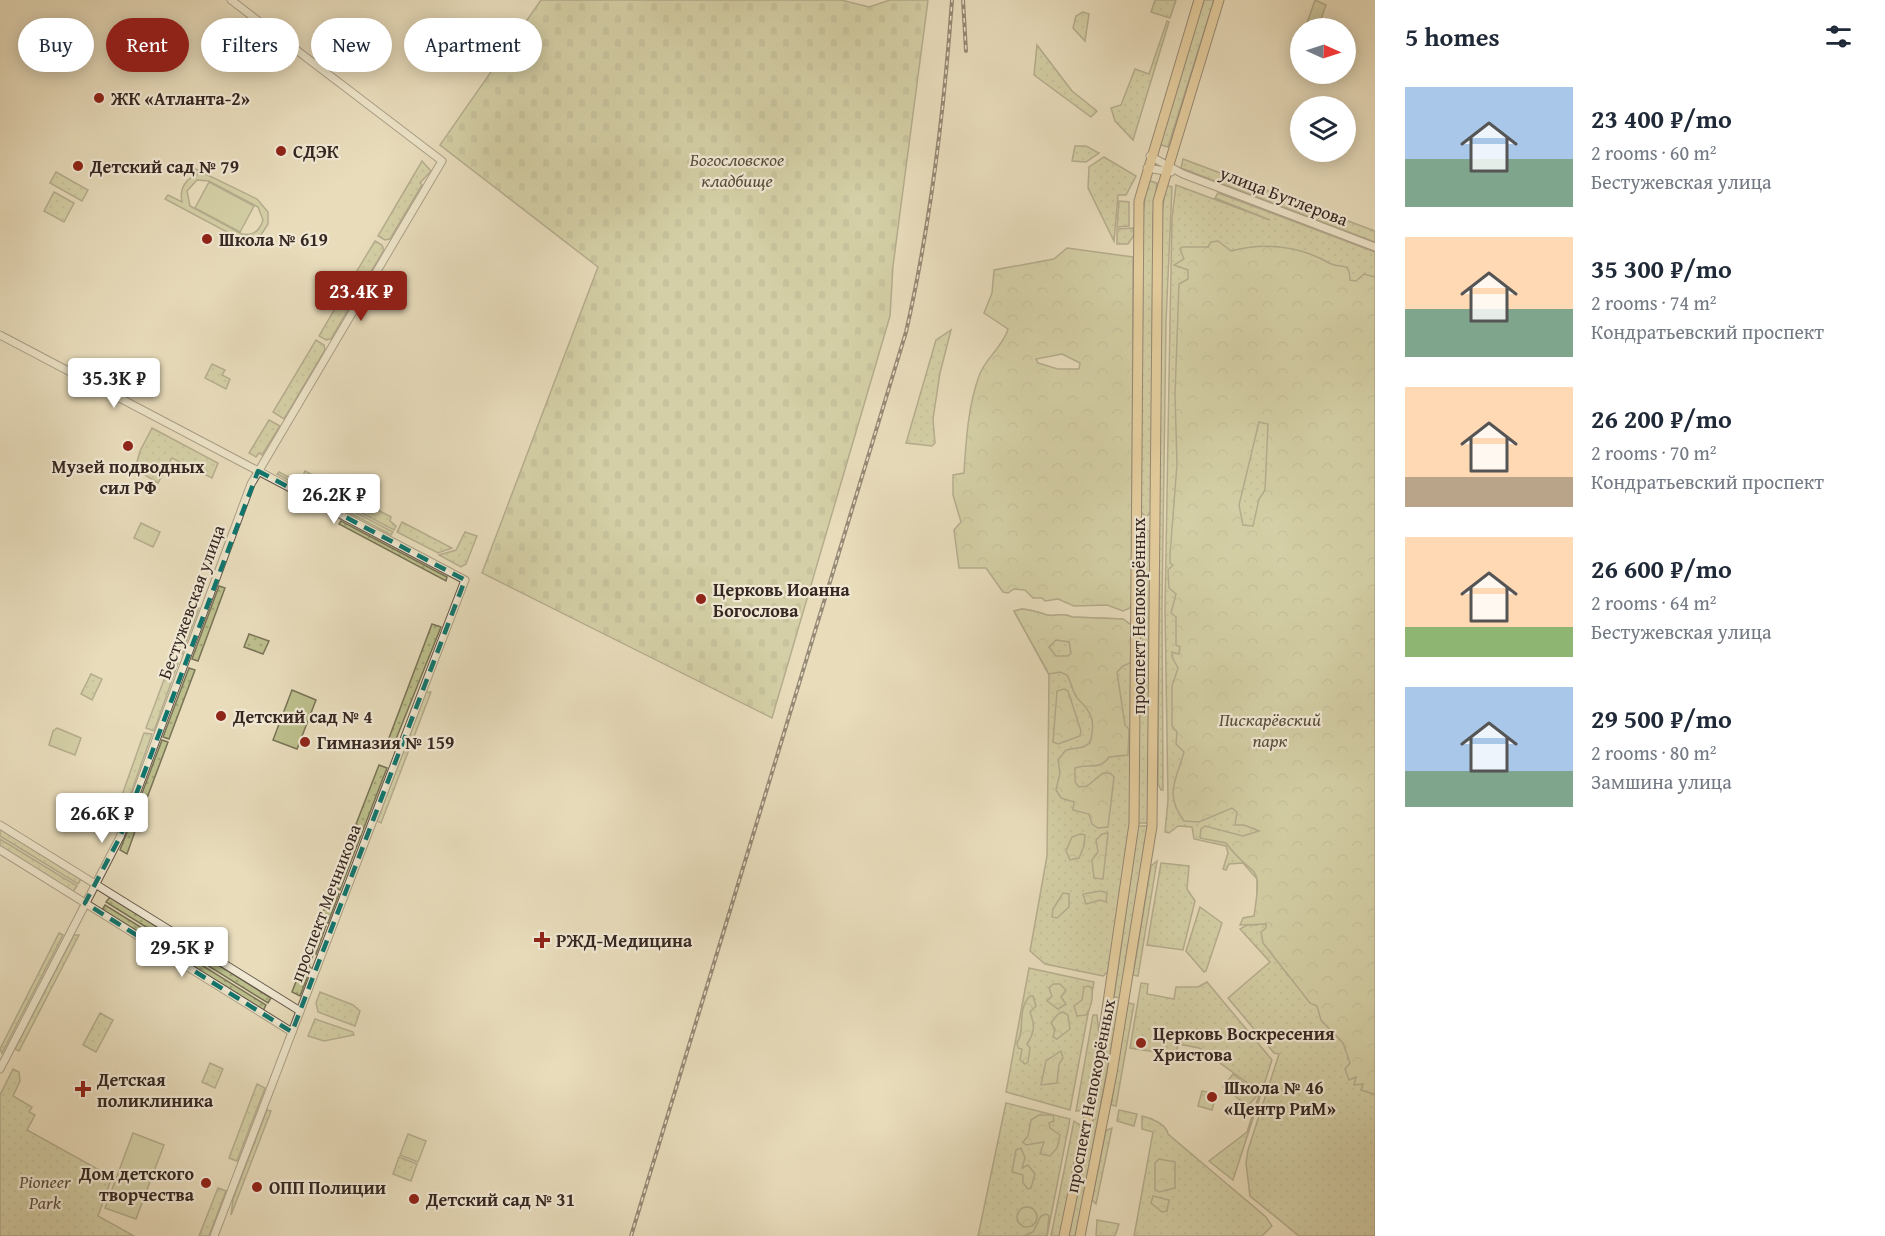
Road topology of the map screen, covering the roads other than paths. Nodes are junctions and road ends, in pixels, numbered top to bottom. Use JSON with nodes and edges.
{"nodes":[{"id":1,"x":231,"y":0,"type":"edge"},
{"id":2,"x":1200,"y":0,"type":"edge"},
{"id":3,"x":1219,"y":0,"type":"edge"},
{"id":4,"x":1150,"y":156,"type":"junction"},
{"id":5,"x":1147,"y":168,"type":"junction"},
{"id":6,"x":1166,"y":168,"type":"junction"},
{"id":7,"x":1375,"y":247,"type":"edge"},
{"id":8,"x":0,"y":335,"type":"edge"},
{"id":9,"x":258,"y":471,"type":"junction"},
{"id":10,"x":1137,"y":524,"type":"junction"},
{"id":11,"x":1155,"y":524,"type":"junction"},
{"id":12,"x":0,"y":825,"type":"edge"},
{"id":13,"x":0,"y":850,"type":"edge"},
{"id":14,"x":95,"y":884,"type":"junction"},
{"id":15,"x":85,"y":903,"type":"junction"},
{"id":16,"x":300,"y":1011,"type":"junction"},
{"id":17,"x":292,"y":1032,"type":"junction"},
{"id":18,"x":0,"y":1069,"type":"edge"},
{"id":19,"x":214,"y":1236,"type":"edge"},
{"id":20,"x":1065,"y":1236,"type":"edge"},
{"id":21,"x":1080,"y":1236,"type":"edge"}],
"edges":[{"from":1,"to":9,"type":"street","name":"Бестужевская улица"},
{"from":2,"to":4,"type":"main road","name":"проспект Непокорённых"},
{"from":3,"to":6,"type":"main road","name":"проспект Непокорённых"},
{"from":4,"to":5,"type":"main road","name":"проспект Непокорённых"},
{"from":4,"to":6,"type":"street","name":"улица Бутлерова"},
{"from":5,"to":6,"type":"street","name":"улица Бутлерова"},
{"from":5,"to":10,"type":"main road","name":"проспект Непокорённых"},
{"from":6,"to":7,"type":"street","name":"улица Бутлерова"},
{"from":6,"to":11,"type":"main road","name":"проспект Непокорённых"},
{"from":8,"to":9,"type":"street"},
{"from":9,"to":14,"type":"street","name":"Бестужевская улица"},
{"from":9,"to":16,"type":"street","name":"проспект Мечникова"},
{"from":10,"to":11,"type":"main road"},
{"from":10,"to":20,"type":"main road","name":"проспект Непокорённых"},
{"from":11,"to":21,"type":"main road","name":"проспект Непокорённых"},
{"from":12,"to":14,"type":"street"},
{"from":13,"to":15,"type":"street"},
{"from":14,"to":15,"type":"street","name":"Бестужевская улица"},
{"from":14,"to":16,"type":"street"},
{"from":15,"to":17,"type":"street"},
{"from":15,"to":18,"type":"street","name":"Бестужевская улица"},
{"from":16,"to":17,"type":"street","name":"проспект Мечникова"},
{"from":17,"to":19,"type":"street","name":"проспект Мечникова"}]}
